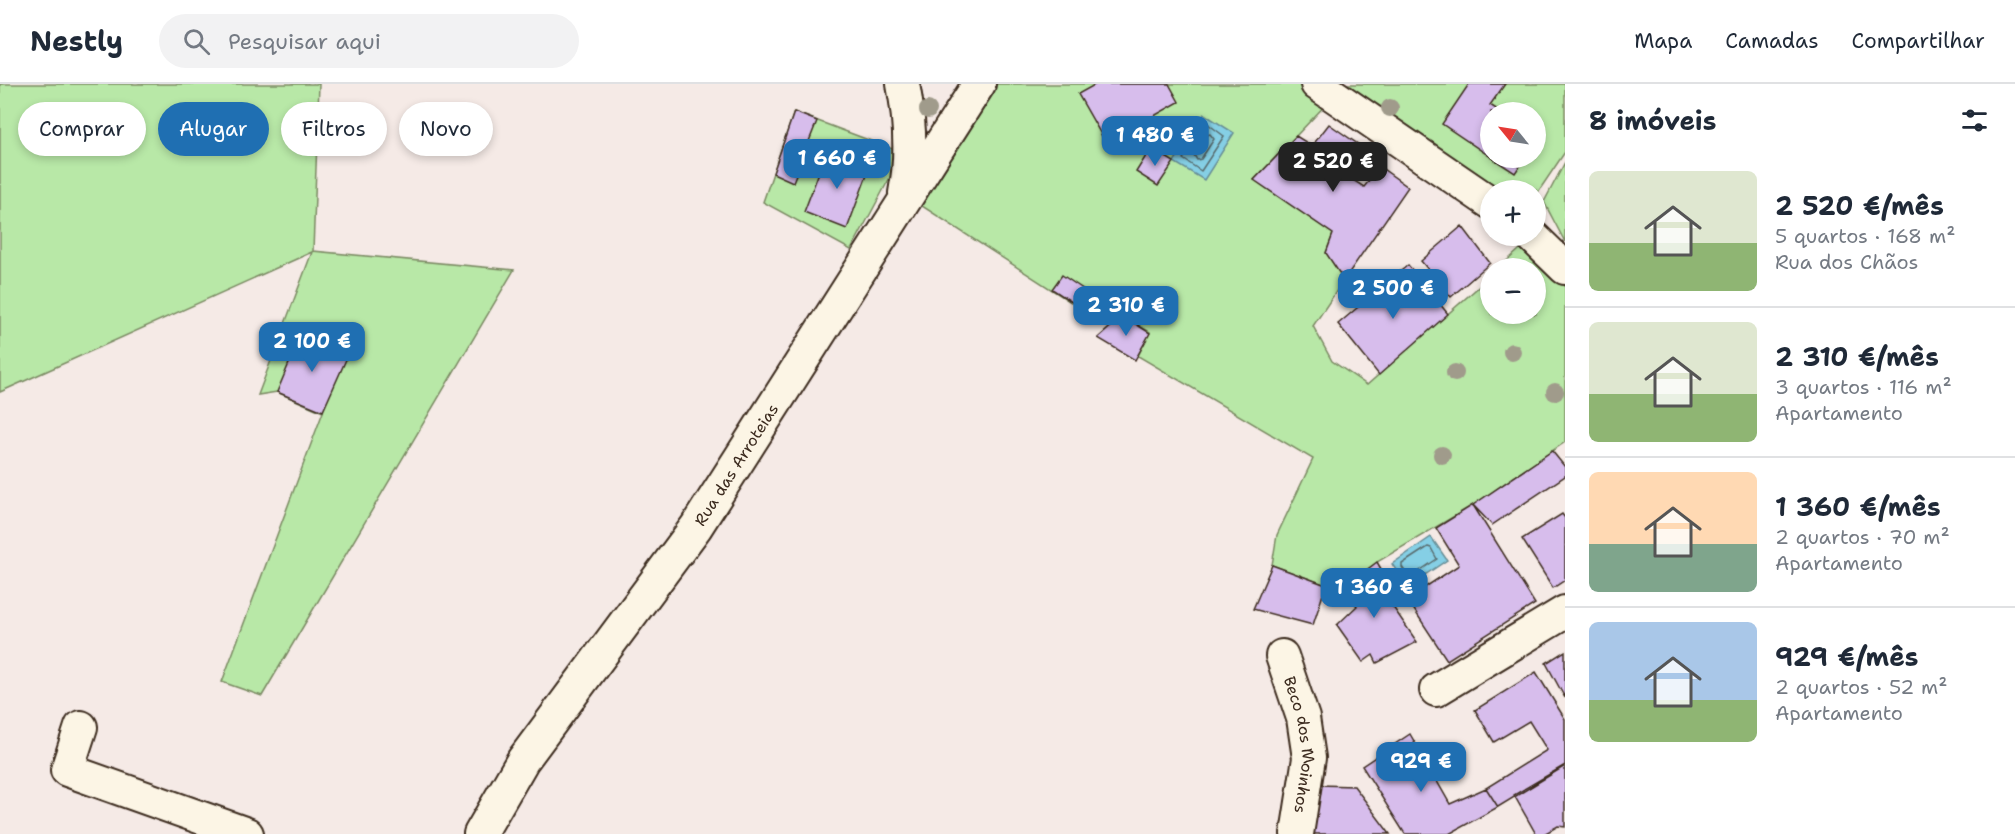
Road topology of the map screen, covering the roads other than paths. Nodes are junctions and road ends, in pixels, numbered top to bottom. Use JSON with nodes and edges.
{"nodes":[{"id":1,"x":903,"y":84,"type":"edge"},
{"id":2,"x":979,"y":84,"type":"edge"},
{"id":3,"x":1317,"y":84,"type":"edge"},
{"id":4,"x":1480,"y":195,"type":"edge"},
{"id":5,"x":905,"y":200,"type":"junction"},
{"id":6,"x":1542,"y":246,"type":"edge"},
{"id":7,"x":1565,"y":268,"type":"edge"},
{"id":8,"x":1565,"y":612,"type":"edge"},
{"id":9,"x":1282,"y":656,"type":"dead end"},
{"id":10,"x":1436,"y":690,"type":"dead end"},
{"id":11,"x":81,"y":727,"type":"dead end"},
{"id":12,"x":247,"y":834,"type":"edge"},
{"id":13,"x":480,"y":834,"type":"edge"},
{"id":14,"x":1297,"y":834,"type":"edge"}],
"edges":[{"from":1,"to":5,"type":"street"},
{"from":2,"to":5,"type":"street","name":"Rua das Arroteias"},
{"from":3,"to":4,"type":"street"},
{"from":5,"to":13,"type":"street","name":"Rua das Arroteias"},
{"from":6,"to":7,"type":"street"},
{"from":8,"to":10,"type":"street"},
{"from":9,"to":14,"type":"street","name":"Beco dos Moinhos"},
{"from":11,"to":12,"type":"street"}]}
